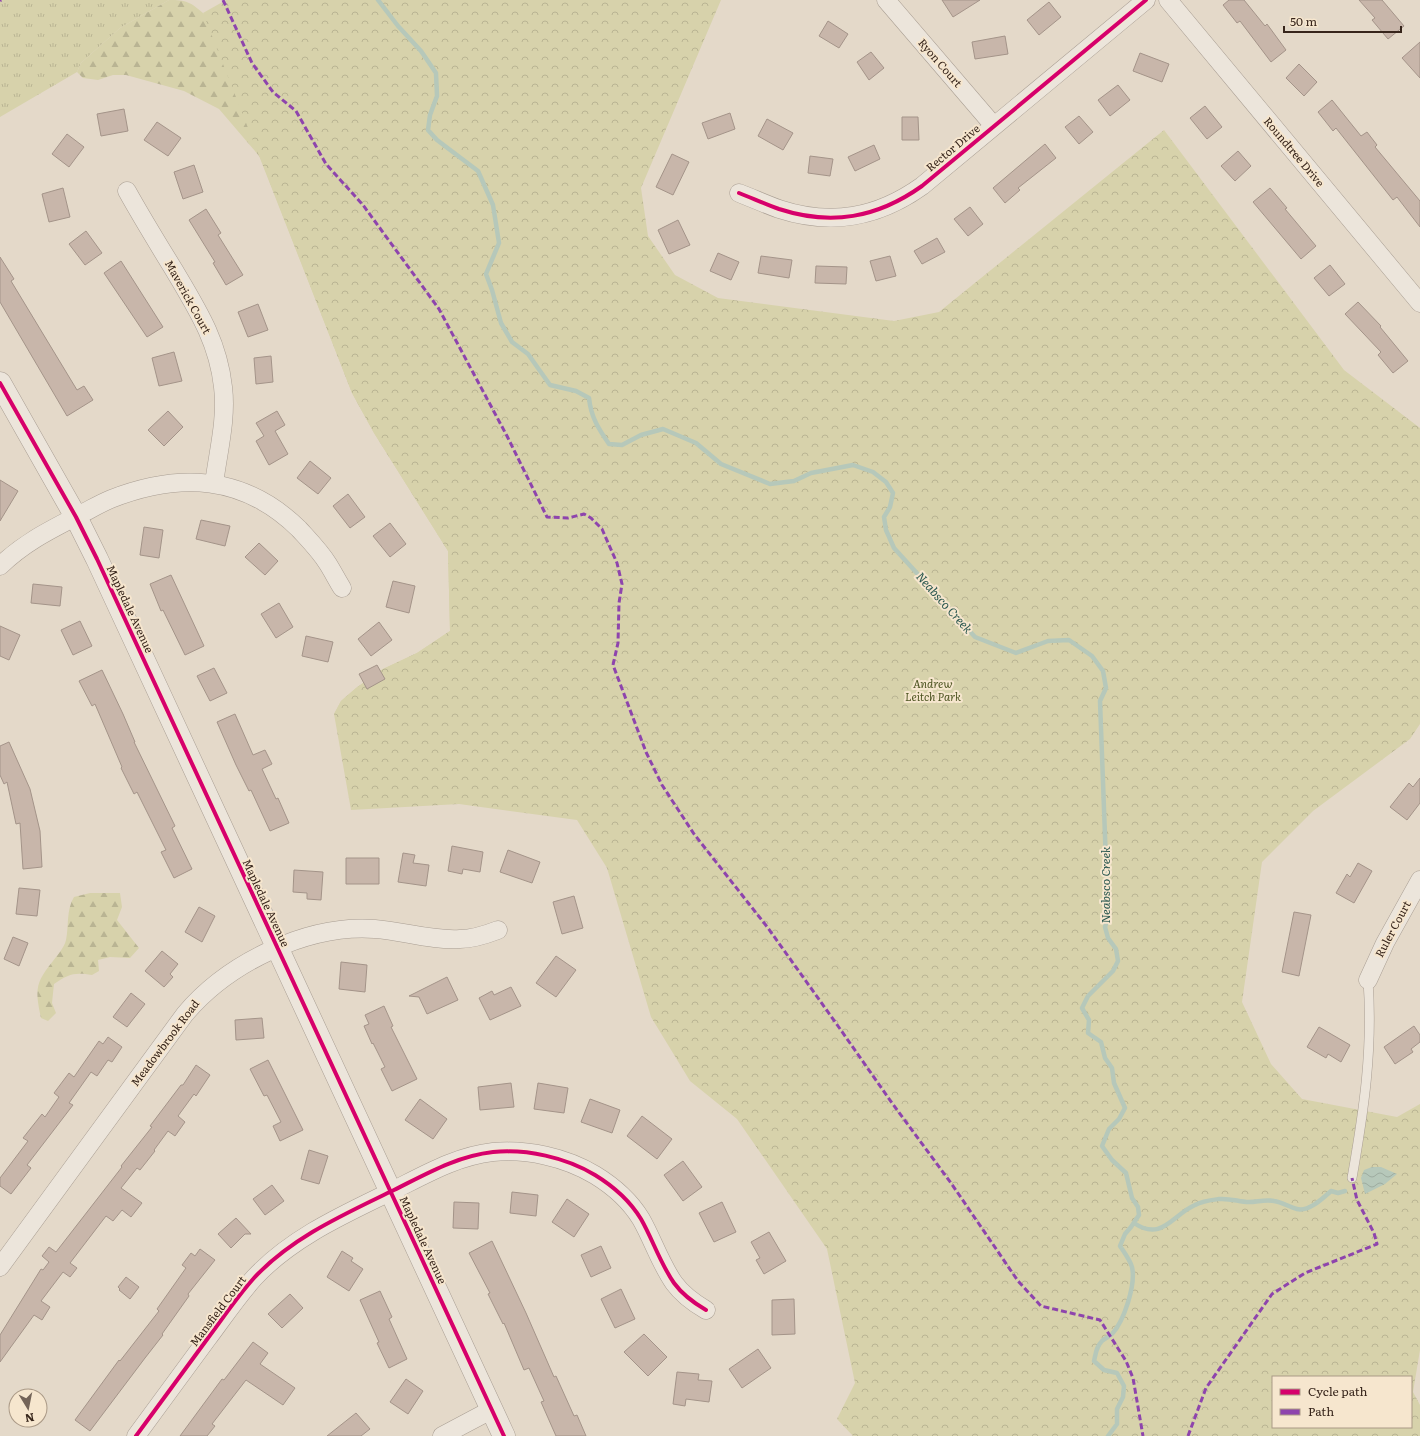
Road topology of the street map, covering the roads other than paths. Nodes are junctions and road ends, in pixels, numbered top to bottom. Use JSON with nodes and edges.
{"nodes":[{"id":1,"x":886,"y":0,"type":"edge"},
{"id":2,"x":1146,"y":0,"type":"edge"},
{"id":3,"x":1168,"y":0,"type":"edge"},
{"id":4,"x":994,"y":126,"type":"junction"},
{"id":5,"x":127,"y":192,"type":"dead end"},
{"id":6,"x":738,"y":193,"type":"dead end"},
{"id":7,"x":1420,"y":303,"type":"edge"},
{"id":8,"x":0,"y":383,"type":"edge"},
{"id":9,"x":214,"y":484,"type":"junction"},
{"id":10,"x":76,"y":517,"type":"junction"},
{"id":11,"x":0,"y":566,"type":"edge"},
{"id":12,"x":342,"y":588,"type":"dead end"},
{"id":13,"x":1420,"y":880,"type":"edge"},
{"id":14,"x":498,"y":930,"type":"dead end"},
{"id":15,"x":277,"y":948,"type":"junction"},
{"id":16,"x":1368,"y":980,"type":"joint"},
{"id":17,"x":1352,"y":1178,"type":"dead end"},
{"id":18,"x":390,"y":1192,"type":"junction"},
{"id":19,"x":0,"y":1267,"type":"edge"},
{"id":20,"x":706,"y":1310,"type":"dead end"},
{"id":21,"x":492,"y":1410,"type":"junction"},
{"id":22,"x":136,"y":1436,"type":"edge"},
{"id":23,"x":442,"y":1436,"type":"edge"},
{"id":24,"x":504,"y":1436,"type":"edge"}],
"edges":[{"from":1,"to":4,"type":"street","name":"Ryon Court"},
{"from":2,"to":4,"type":"street","name":"Rector Drive"},
{"from":3,"to":7,"type":"street","name":"Roundtree Drive"},
{"from":4,"to":6,"type":"street","name":"Rector Drive"},
{"from":5,"to":9,"type":"street","name":"Maverick Court"},
{"from":8,"to":10,"type":"street","name":"Mapledale Avenue"},
{"from":9,"to":10,"type":"street"},
{"from":9,"to":12,"type":"street"},
{"from":10,"to":11,"type":"street"},
{"from":10,"to":15,"type":"street","name":"Mapledale Avenue"},
{"from":13,"to":16,"type":"street","name":"Ruler Court"},
{"from":14,"to":15,"type":"street","name":"Meadowbrook Road"},
{"from":15,"to":18,"type":"street","name":"Mapledale Avenue"},
{"from":15,"to":19,"type":"street","name":"Meadowbrook Road"},
{"from":16,"to":17,"type":"lane"},
{"from":18,"to":20,"type":"street","name":"Mansfield Court"},
{"from":18,"to":21,"type":"street","name":"Mapledale Avenue"},
{"from":18,"to":22,"type":"street","name":"Mansfield Court"},
{"from":21,"to":23,"type":"street"},
{"from":21,"to":24,"type":"street","name":"Mapledale Avenue"}]}
